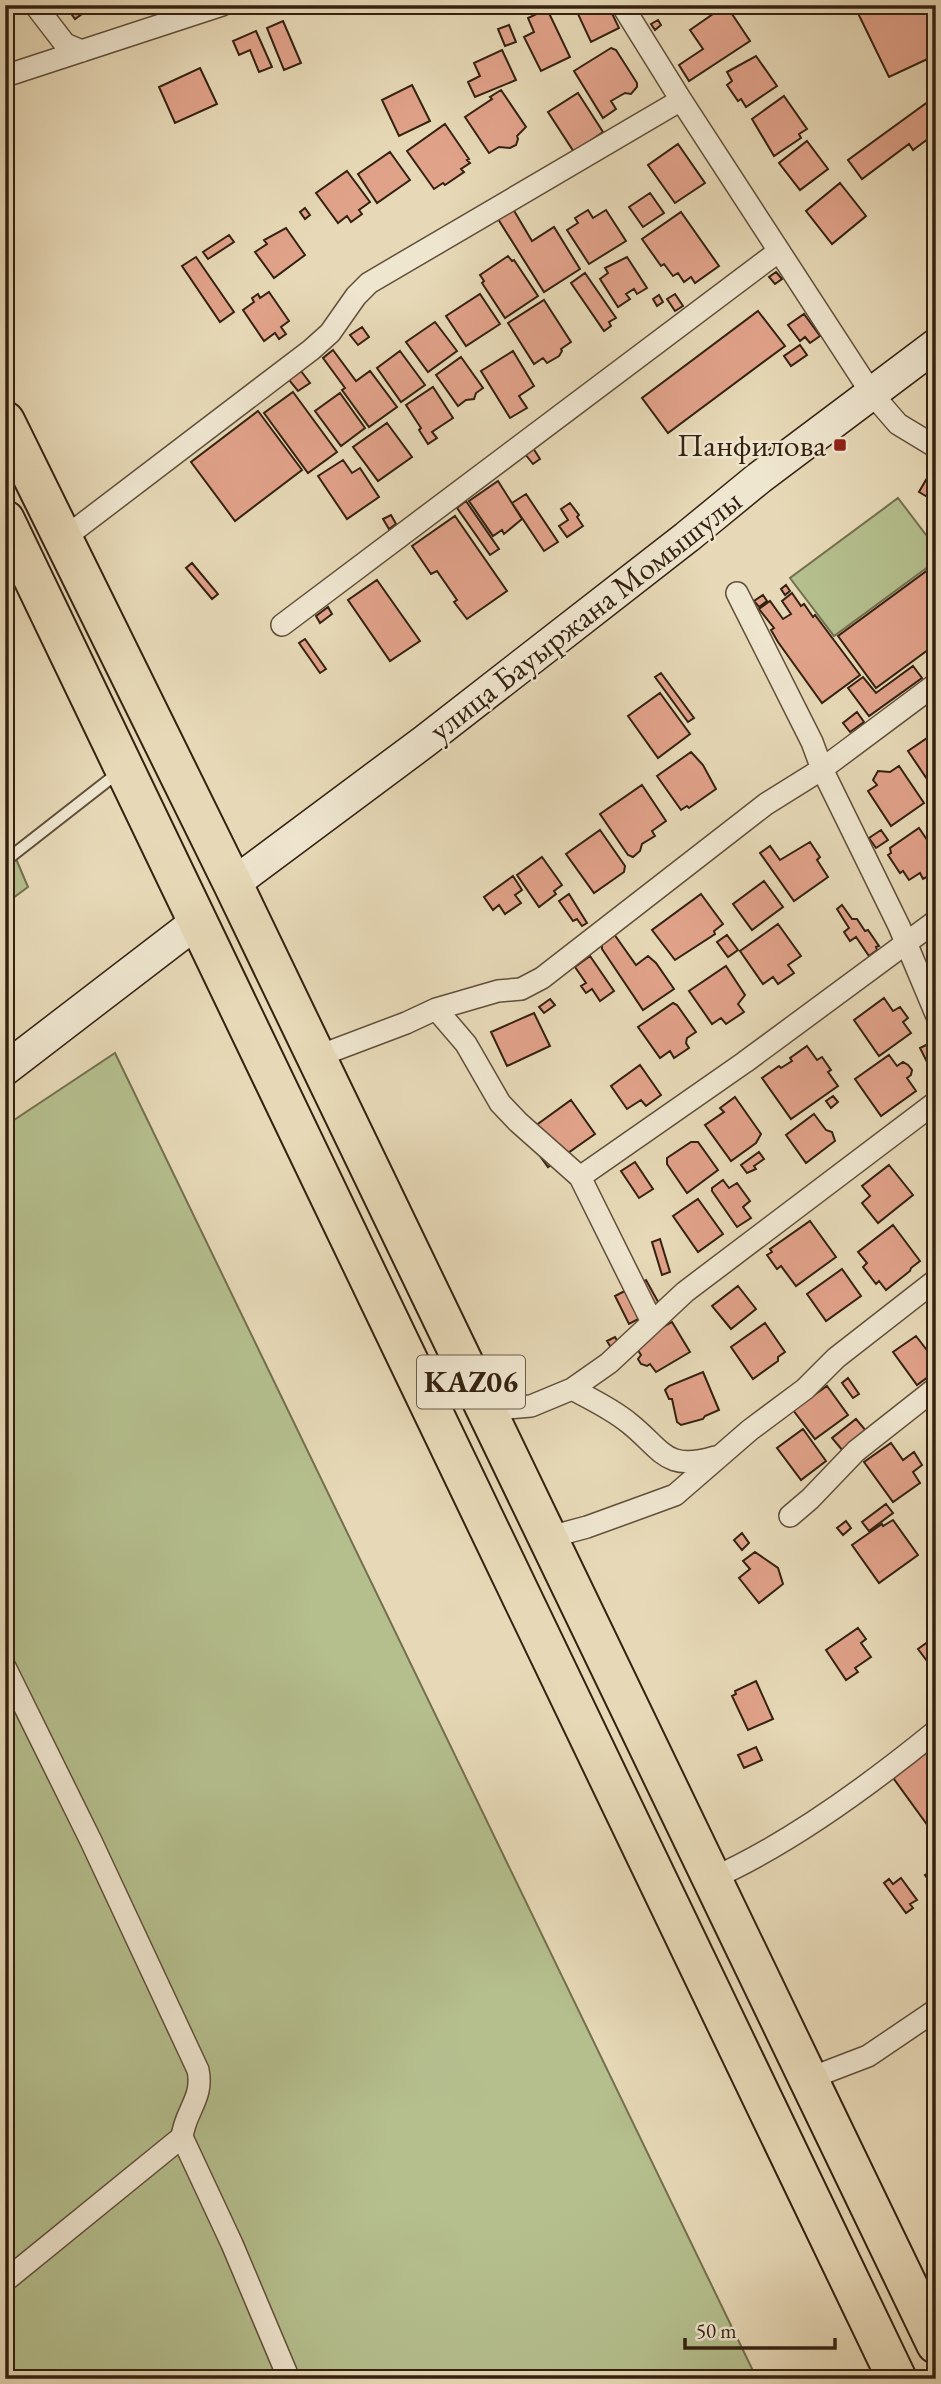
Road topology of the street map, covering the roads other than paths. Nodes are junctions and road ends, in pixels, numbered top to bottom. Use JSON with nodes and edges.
{"nodes":[{"id":1,"x":36,"y":5,"type":"edge"},
{"id":2,"x":222,"y":5,"type":"edge"},
{"id":3,"x":622,"y":5,"type":"edge"},
{"id":4,"x":82,"y":51,"type":"junction"},
{"id":5,"x":5,"y":76,"type":"edge"},
{"id":6,"x":681,"y":100,"type":"junction"},
{"id":7,"x":779,"y":251,"type":"junction"},
{"id":8,"x":936,"y":345,"type":"edge"},
{"id":9,"x":872,"y":394,"type":"junction"},
{"id":10,"x":5,"y":421,"type":"edge"},
{"id":11,"x":936,"y":447,"type":"edge"},
{"id":12,"x":5,"y":520,"type":"edge"},
{"id":13,"x":63,"y":538,"type":"junction"},
{"id":14,"x":737,"y":593,"type":"dead end"},
{"id":15,"x":282,"y":625,"type":"dead end"},
{"id":16,"x":936,"y":684,"type":"edge"},
{"id":17,"x":124,"y":768,"type":"junction"},
{"id":18,"x":822,"y":769,"type":"junction"},
{"id":19,"x":5,"y":861,"type":"edge"},
{"id":20,"x":233,"y":884,"type":"junction"},
{"id":21,"x":198,"y":921,"type":"junction"},
{"id":22,"x":936,"y":921,"type":"edge"},
{"id":23,"x":906,"y":942,"type":"junction"},
{"id":24,"x":436,"y":1009,"type":"junction"},
{"id":25,"x":936,"y":1014,"type":"edge"},
{"id":26,"x":316,"y":1057,"type":"junction"},
{"id":27,"x":5,"y":1069,"type":"edge"},
{"id":28,"x":936,"y":1102,"type":"edge"},
{"id":29,"x":580,"y":1177,"type":"junction"},
{"id":30,"x":936,"y":1280,"type":"edge"},
{"id":31,"x":652,"y":1322,"type":"junction"},
{"id":32,"x":936,"y":1388,"type":"edge"},
{"id":33,"x":572,"y":1389,"type":"junction"},
{"id":34,"x":485,"y":1410,"type":"junction"},
{"id":35,"x":720,"y":1455,"type":"junction"},
{"id":36,"x":790,"y":1516,"type":"dead end"},
{"id":37,"x":546,"y":1538,"type":"junction"},
{"id":38,"x":5,"y":1667,"type":"edge"},
{"id":39,"x":936,"y":1731,"type":"edge"},
{"id":40,"x":711,"y":1879,"type":"junction"},
{"id":41,"x":936,"y":2010,"type":"edge"},
{"id":42,"x":808,"y":2079,"type":"junction"},
{"id":43,"x":182,"y":2137,"type":"junction"},
{"id":44,"x":5,"y":2281,"type":"edge"},
{"id":45,"x":925,"y":2294,"type":"edge"},
{"id":46,"x":936,"y":2344,"type":"edge"},
{"id":47,"x":289,"y":2379,"type":"edge"},
{"id":48,"x":897,"y":2379,"type":"edge"}],
"edges":[{"from":1,"to":4,"type":"street"},
{"from":2,"to":4,"type":"street"},
{"from":3,"to":6,"type":"street"},
{"from":4,"to":5,"type":"street"},
{"from":6,"to":7,"type":"street"},
{"from":6,"to":13,"type":"street"},
{"from":7,"to":9,"type":"street"},
{"from":7,"to":15,"type":"street"},
{"from":8,"to":9,"type":"street","name":"улица Бауыржана Момышулы"},
{"from":9,"to":11,"type":"street"},
{"from":9,"to":20,"type":"street","name":"улица Бауыржана Момышулы"},
{"from":10,"to":13,"type":"highway","number":"KАZ06"},
{"from":12,"to":17,"type":"highway","number":"KАZ06"},
{"from":13,"to":20,"type":"highway","number":"KАZ06"},
{"from":14,"to":18,"type":"street"},
{"from":16,"to":18,"type":"street"},
{"from":17,"to":19,"type":"lane"},
{"from":17,"to":21,"type":"highway","number":"KАZ06"},
{"from":18,"to":23,"type":"street"},
{"from":18,"to":24,"type":"street"},
{"from":20,"to":26,"type":"highway","number":"KАZ06"},
{"from":21,"to":27,"type":"street"},
{"from":21,"to":48,"type":"highway","number":"KАZ06"},
{"from":22,"to":23,"type":"street"},
{"from":23,"to":25,"type":"street"},
{"from":23,"to":29,"type":"street"},
{"from":24,"to":26,"type":"street"},
{"from":24,"to":29,"type":"street"},
{"from":26,"to":34,"type":"highway","number":"KАZ06"},
{"from":28,"to":31,"type":"street"},
{"from":29,"to":31,"type":"street"},
{"from":30,"to":35,"type":"street"},
{"from":31,"to":33,"type":"street"},
{"from":32,"to":36,"type":"street"},
{"from":33,"to":34,"type":"street"},
{"from":33,"to":35,"type":"street"},
{"from":34,"to":37,"type":"highway","number":"KАZ06"},
{"from":35,"to":37,"type":"street"},
{"from":37,"to":40,"type":"highway","number":"KАZ06"},
{"from":38,"to":43,"type":"street"},
{"from":39,"to":40,"type":"street"},
{"from":40,"to":42,"type":"highway","number":"KАZ06"},
{"from":41,"to":42,"type":"street"},
{"from":42,"to":45,"type":"highway","number":"KАZ06"},
{"from":43,"to":44,"type":"street"},
{"from":43,"to":47,"type":"street"},
{"from":45,"to":46,"type":"highway","number":"KАZ06"}]}
